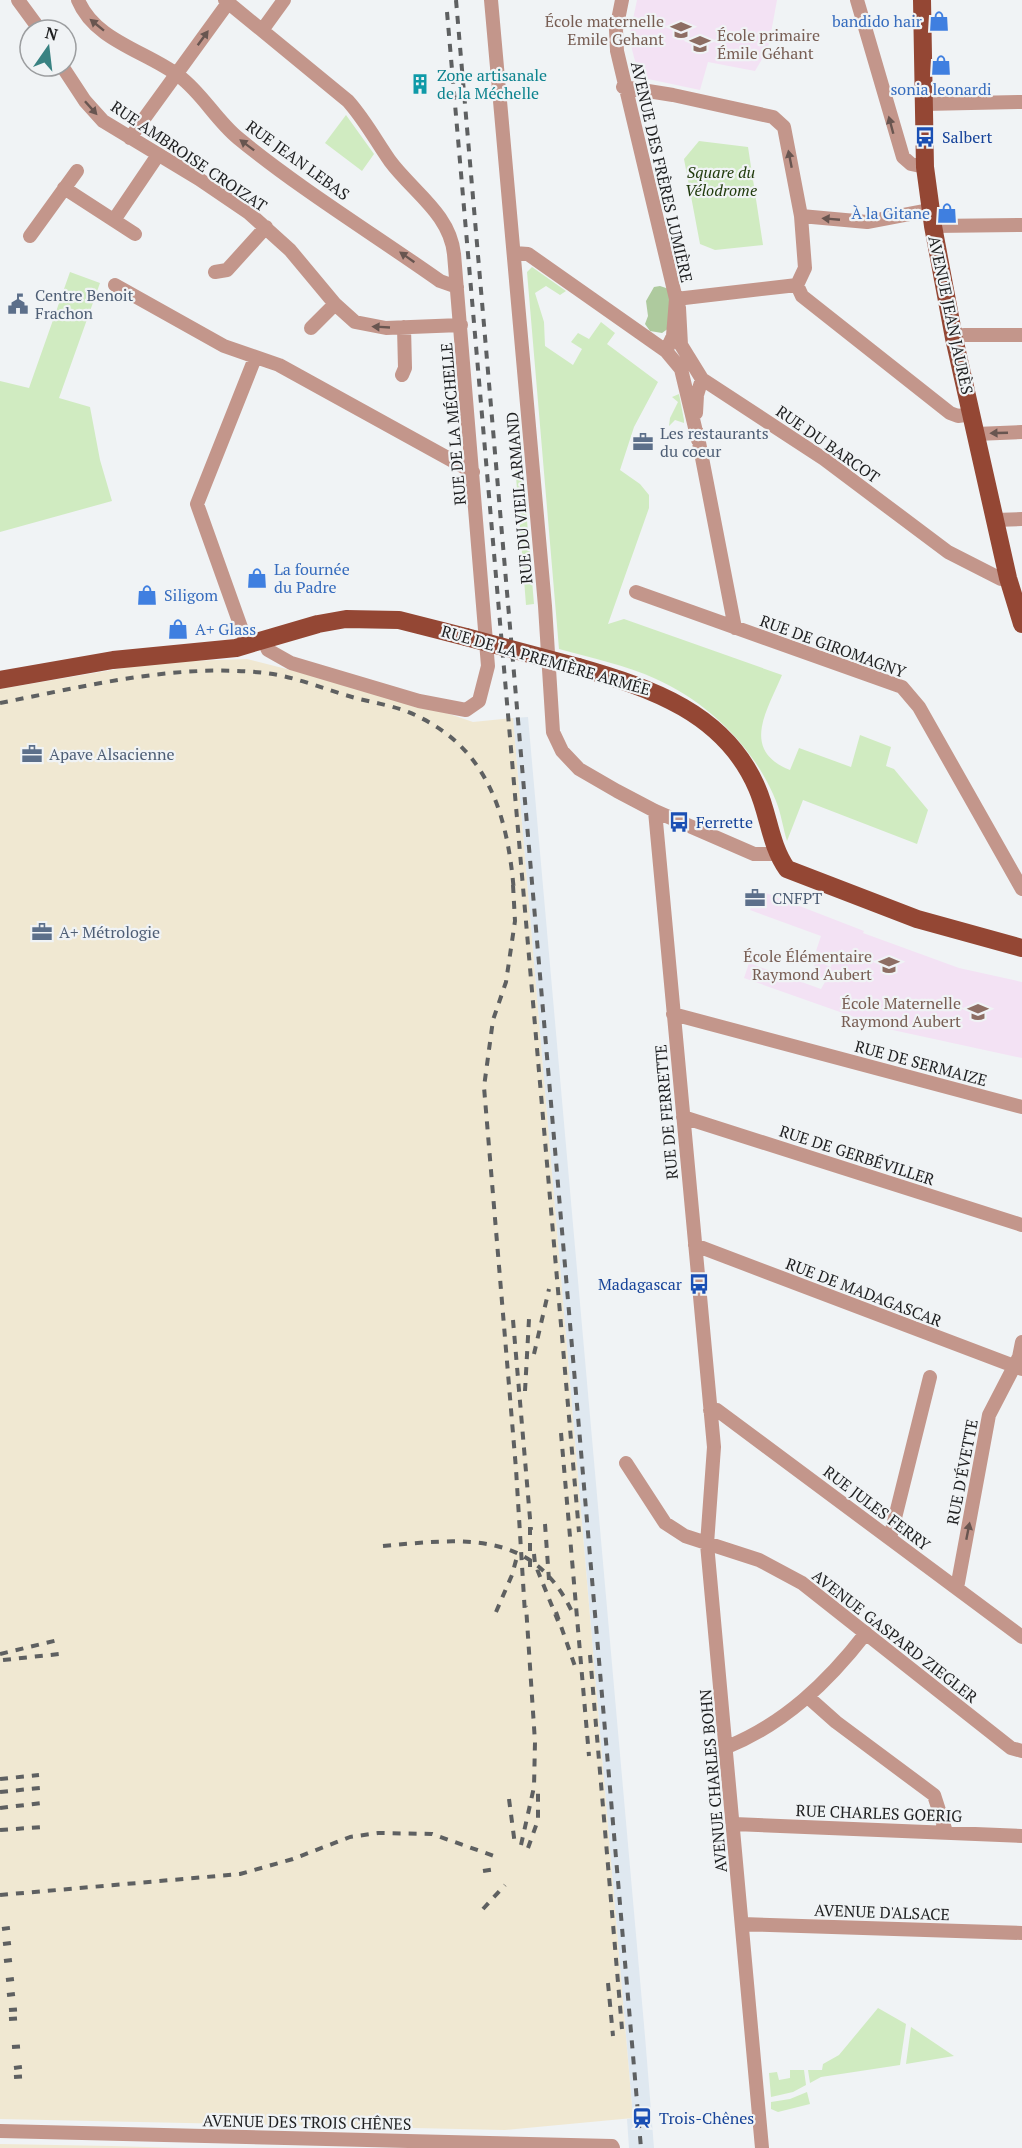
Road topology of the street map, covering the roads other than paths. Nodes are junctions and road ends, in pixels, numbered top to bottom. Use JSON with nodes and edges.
{"nodes":[{"id":1,"x":18,"y":0,"type":"edge"},
{"id":2,"x":78,"y":0,"type":"edge"},
{"id":3,"x":284,"y":0,"type":"edge"},
{"id":4,"x":491,"y":0,"type":"edge"},
{"id":5,"x":622,"y":0,"type":"edge"},
{"id":6,"x":857,"y":0,"type":"edge"},
{"id":7,"x":922,"y":0,"type":"edge"},
{"id":8,"x":227,"y":1,"type":"edge"},
{"id":9,"x":31,"y":18,"type":"edge"},
{"id":10,"x":262,"y":29,"type":"junction"},
{"id":11,"x":177,"y":74,"type":"junction"},
{"id":12,"x":70,"y":78,"type":"edge"},
{"id":13,"x":623,"y":87,"type":"junction"},
{"id":14,"x":1022,"y":102,"type":"edge"},
{"id":15,"x":924,"y":104,"type":"junction"},
{"id":16,"x":130,"y":138,"type":"junction"},
{"id":17,"x":158,"y":155,"type":"junction"},
{"id":18,"x":925,"y":167,"type":"junction"},
{"id":19,"x":76,"y":171,"type":"dead end"},
{"id":20,"x":64,"y":188,"type":"junction"},
{"id":21,"x":801,"y":216,"type":"junction"},
{"id":22,"x":932,"y":218,"type":"junction"},
{"id":23,"x":114,"y":220,"type":"junction"},
{"id":24,"x":1022,"y":225,"type":"edge"},
{"id":25,"x":266,"y":227,"type":"junction"},
{"id":26,"x":135,"y":234,"type":"dead end"},
{"id":27,"x":30,"y":236,"type":"dead end"},
{"id":28,"x":514,"y":253,"type":"junction"},
{"id":29,"x":215,"y":272,"type":"dead end"},
{"id":30,"x":115,"y":285,"type":"dead end"},
{"id":31,"x":797,"y":285,"type":"junction"},
{"id":32,"x":457,"y":287,"type":"junction"},
{"id":33,"x":676,"y":299,"type":"junction"},
{"id":34,"x":335,"y":304,"type":"junction"},
{"id":35,"x":461,"y":325,"type":"junction"},
{"id":36,"x":404,"y":327,"type":"junction"},
{"id":37,"x":311,"y":328,"type":"dead end"},
{"id":38,"x":1022,"y":335,"type":"edge"},
{"id":39,"x":954,"y":338,"type":"junction"},
{"id":40,"x":683,"y":349,"type":"junction"},
{"id":41,"x":666,"y":351,"type":"junction"},
{"id":42,"x":255,"y":358,"type":"junction"},
{"id":43,"x":402,"y":375,"type":"dead end"},
{"id":44,"x":684,"y":379,"type":"junction"},
{"id":45,"x":702,"y":379,"type":"junction"},
{"id":46,"x":972,"y":414,"type":"junction"},
{"id":47,"x":1022,"y":432,"type":"edge"},
{"id":48,"x":976,"y":434,"type":"junction"},
{"id":49,"x":698,"y":440,"type":"junction"},
{"id":50,"x":473,"y":472,"type":"junction"},
{"id":51,"x":1022,"y":519,"type":"edge"},
{"id":52,"x":995,"y":520,"type":"junction"},
{"id":53,"x":1008,"y":578,"type":"junction"},
{"id":54,"x":636,"y":592,"type":"dead end"},
{"id":55,"x":1020,"y":614,"type":"edge"},
{"id":56,"x":735,"y":628,"type":"junction"},
{"id":57,"x":255,"y":641,"type":"junction"},
{"id":58,"x":0,"y":680,"type":"edge"},
{"id":59,"x":655,"y":811,"type":"junction"},
{"id":60,"x":776,"y":854,"type":"junction"},
{"id":61,"x":1022,"y":889,"type":"edge"},
{"id":62,"x":1022,"y":948,"type":"edge"},
{"id":63,"x":673,"y":1014,"type":"junction"},
{"id":64,"x":1022,"y":1107,"type":"edge"},
{"id":65,"x":683,"y":1116,"type":"junction"},
{"id":66,"x":1022,"y":1225,"type":"edge"},
{"id":67,"x":695,"y":1245,"type":"junction"},
{"id":68,"x":1022,"y":1342,"type":"edge"},
{"id":69,"x":1018,"y":1368,"type":"edge"},
{"id":70,"x":930,"y":1377,"type":"dead end"},
{"id":71,"x":710,"y":1410,"type":"junction"},
{"id":72,"x":626,"y":1463,"type":"dead end"},
{"id":73,"x":890,"y":1538,"type":"junction"},
{"id":74,"x":707,"y":1544,"type":"junction"},
{"id":75,"x":957,"y":1588,"type":"junction"},
{"id":76,"x":866,"y":1633,"type":"junction"},
{"id":77,"x":1022,"y":1637,"type":"edge"},
{"id":78,"x":809,"y":1698,"type":"junction"},
{"id":79,"x":727,"y":1747,"type":"junction"},
{"id":80,"x":1022,"y":1751,"type":"edge"},
{"id":81,"x":734,"y":1824,"type":"junction"},
{"id":82,"x":946,"y":1832,"type":"junction"},
{"id":83,"x":1022,"y":1836,"type":"edge"},
{"id":84,"x":742,"y":1924,"type":"junction"},
{"id":85,"x":1022,"y":1933,"type":"edge"},
{"id":86,"x":0,"y":2131,"type":"edge"},
{"id":87,"x":225,"y":2143,"type":"edge"},
{"id":88,"x":613,"y":2147,"type":"edge"},
{"id":89,"x":762,"y":2148,"type":"edge"}],
"edges":[{"from":1,"to":9,"type":"street"},
{"from":11,"to":2,"type":"street","name":"RUE JEAN LEBAS","one_way":true},
{"from":3,"to":10,"type":"street"},
{"from":4,"to":28,"type":"street","name":"RUE DU VIEIL ARMAND"},
{"from":5,"to":13,"type":"street","name":"AVENUE DES FRÈRES LUMIÈRE"},
{"from":18,"to":6,"type":"street","one_way":true},
{"from":7,"to":15,"type":"main road","name":"AVENUE JEAN JAURÈS"},
{"from":8,"to":10,"type":"street","name":"RUE DE LA MÉCHELLE"},
{"from":11,"to":8,"type":"street","one_way":true},
{"from":10,"to":32,"type":"street","name":"RUE DE LA MÉCHELLE"},
{"from":11,"to":16,"type":"street"},
{"from":32,"to":11,"type":"street","name":"RUE JEAN LEBAS","one_way":true},
{"from":12,"to":16,"type":"street","name":"RUE AMBROISE CROIZAT","one_way":true},
{"from":21,"to":13,"type":"street","one_way":true},
{"from":13,"to":33,"type":"street","name":"AVENUE DES FRÈRES LUMIÈRE"},
{"from":14,"to":15,"type":"street"},
{"from":15,"to":18,"type":"main road","name":"AVENUE JEAN JAURÈS"},
{"from":16,"to":17,"type":"street","name":"RUE AMBROISE CROIZAT"},
{"from":17,"to":23,"type":"street"},
{"from":17,"to":25,"type":"street","name":"RUE AMBROISE CROIZAT"},
{"from":18,"to":22,"type":"main road","name":"AVENUE JEAN JAURÈS"},
{"from":19,"to":20,"type":"street"},
{"from":20,"to":23,"type":"street"},
{"from":20,"to":27,"type":"street"},
{"from":22,"to":21,"type":"street","one_way":true},
{"from":21,"to":31,"type":"street"},
{"from":22,"to":24,"type":"street"},
{"from":22,"to":39,"type":"main road","name":"AVENUE JEAN JAURÈS"},
{"from":23,"to":26,"type":"street"},
{"from":25,"to":29,"type":"street"},
{"from":25,"to":34,"type":"street","name":"RUE AMBROISE CROIZAT"},
{"from":28,"to":41,"type":"street"},
{"from":28,"to":59,"type":"street","name":"RUE DU VIEIL ARMAND"},
{"from":30,"to":42,"type":"street"},
{"from":31,"to":33,"type":"street"},
{"from":31,"to":46,"type":"street"},
{"from":32,"to":35,"type":"street","name":"RUE DE LA MÉCHELLE"},
{"from":33,"to":40,"type":"street","name":"RUE DU BARCOT"},
{"from":33,"to":41,"type":"street","name":"AVENUE DES FRÈRES LUMIÈRE"},
{"from":36,"to":34,"type":"street","name":"RUE AMBROISE CROIZAT","one_way":true},
{"from":34,"to":37,"type":"street"},
{"from":35,"to":36,"type":"street","name":"RUE AMBROISE CROIZAT"},
{"from":35,"to":50,"type":"street","name":"RUE DE LA MÉCHELLE"},
{"from":36,"to":43,"type":"street"},
{"from":38,"to":39,"type":"street"},
{"from":39,"to":46,"type":"main road","name":"AVENUE JEAN JAURÈS"},
{"from":40,"to":41,"type":"street"},
{"from":40,"to":45,"type":"street","name":"RUE DU BARCOT"},
{"from":41,"to":44,"type":"street"},
{"from":42,"to":50,"type":"street"},
{"from":42,"to":57,"type":"street"},
{"from":44,"to":45,"type":"street"},
{"from":44,"to":49,"type":"street"},
{"from":45,"to":49,"type":"street"},
{"from":45,"to":53,"type":"street","name":"RUE DU BARCOT"},
{"from":46,"to":48,"type":"main road","name":"AVENUE JEAN JAURÈS"},
{"from":47,"to":48,"type":"street","one_way":true},
{"from":48,"to":52,"type":"main road","name":"AVENUE JEAN JAURÈS"},
{"from":49,"to":56,"type":"street"},
{"from":50,"to":57,"type":"street","name":"RUE DE LA MÉCHELLE"},
{"from":51,"to":52,"type":"street"},
{"from":52,"to":53,"type":"main road","name":"AVENUE JEAN JAURÈS"},
{"from":53,"to":55,"type":"main road","name":"AVENUE JEAN JAURÈS"},
{"from":54,"to":56,"type":"street","name":"RUE DE GIROMAGNY"},
{"from":56,"to":61,"type":"street","name":"RUE DE GIROMAGNY"},
{"from":57,"to":58,"type":"main road","name":"RUE DE LA PREMIÈRE ARMÉE"},
{"from":57,"to":60,"type":"main road","name":"RUE DE LA PREMIÈRE ARMÉE","bridge":true},
{"from":59,"to":60,"type":"street","name":"RUE DU VIEIL ARMAND"},
{"from":59,"to":63,"type":"street","name":"RUE DE FERRETTE"},
{"from":60,"to":62,"type":"main road"},
{"from":63,"to":64,"type":"street","name":"RUE DE SERMAIZE"},
{"from":63,"to":65,"type":"street","name":"RUE DE FERRETTE"},
{"from":65,"to":66,"type":"street","name":"RUE DE GERBÉVILLER"},
{"from":65,"to":67,"type":"street","name":"RUE DE FERRETTE"},
{"from":67,"to":69,"type":"street","name":"RUE DE MADAGASCAR"},
{"from":67,"to":71,"type":"street","name":"RUE DE FERRETTE"},
{"from":68,"to":69,"type":"street","name":"RUE D'ÉVETTE"},
{"from":75,"to":69,"type":"street","name":"RUE D'ÉVETTE","one_way":true},
{"from":70,"to":73,"type":"street"},
{"from":71,"to":73,"type":"street","name":"RUE JULES FERRY"},
{"from":71,"to":74,"type":"street","name":"AVENUE CHARLES BOHN"},
{"from":72,"to":74,"type":"street","name":"AVENUE GASPARD ZIEGLER"},
{"from":73,"to":75,"type":"street","name":"RUE JULES FERRY"},
{"from":74,"to":76,"type":"street","name":"AVENUE GASPARD ZIEGLER"},
{"from":74,"to":79,"type":"street","name":"AVENUE CHARLES BOHN"},
{"from":75,"to":77,"type":"street","name":"RUE JULES FERRY"},
{"from":76,"to":78,"type":"street"},
{"from":76,"to":80,"type":"street","name":"AVENUE GASPARD ZIEGLER"},
{"from":78,"to":79,"type":"street"},
{"from":78,"to":82,"type":"street"},
{"from":79,"to":81,"type":"street","name":"AVENUE CHARLES BOHN"},
{"from":81,"to":82,"type":"street","name":"RUE CHARLES GOERIG"},
{"from":81,"to":84,"type":"street","name":"AVENUE CHARLES BOHN"},
{"from":82,"to":83,"type":"street","name":"RUE CHARLES GOERIG"},
{"from":84,"to":85,"type":"street","name":"AVENUE D'ALSACE"},
{"from":84,"to":89,"type":"street","name":"AVENUE CHARLES BOHN"},
{"from":86,"to":87,"type":"street","name":"AVENUE DES TROIS CHÊNES"},
{"from":87,"to":88,"type":"street","name":"AVENUE DES TROIS CHÊNES"}]}
